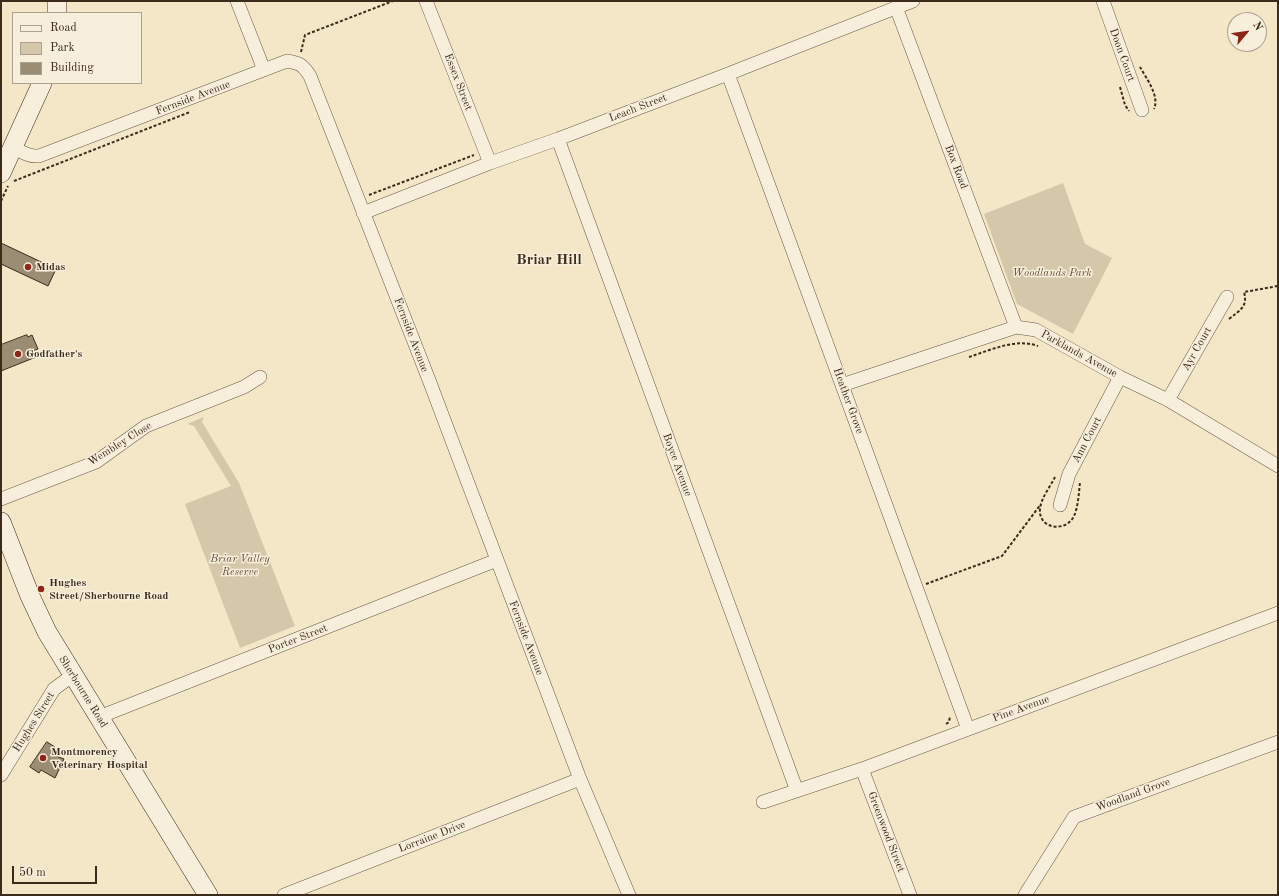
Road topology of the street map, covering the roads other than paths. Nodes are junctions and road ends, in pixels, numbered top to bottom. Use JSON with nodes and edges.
{"nodes":[{"id":1,"x":57,"y":1,"type":"edge"},
{"id":2,"x":237,"y":1,"type":"edge"},
{"id":3,"x":426,"y":1,"type":"edge"},
{"id":4,"x":913,"y":1,"type":"edge"},
{"id":5,"x":1103,"y":1,"type":"edge"},
{"id":6,"x":896,"y":7,"type":"junction"},
{"id":7,"x":57,"y":12,"type":"edge"},
{"id":8,"x":264,"y":70,"type":"junction"},
{"id":9,"x":728,"y":74,"type":"junction"},
{"id":10,"x":42,"y":84,"type":"edge"},
{"id":11,"x":1142,"y":110,"type":"dead end"},
{"id":12,"x":558,"y":139,"type":"junction"},
{"id":13,"x":13,"y":147,"type":"junction"},
{"id":14,"x":490,"y":163,"type":"junction"},
{"id":15,"x":5,"y":178,"type":"edge"},
{"id":16,"x":369,"y":211,"type":"junction"},
{"id":17,"x":1227,"y":297,"type":"dead end"},
{"id":18,"x":1016,"y":327,"type":"junction"},
{"id":19,"x":260,"y":377,"type":"dead end"},
{"id":20,"x":1120,"y":377,"type":"junction"},
{"id":21,"x":842,"y":385,"type":"junction"},
{"id":22,"x":1168,"y":400,"type":"junction"},
{"id":23,"x":1278,"y":466,"type":"edge"},
{"id":24,"x":1,"y":499,"type":"edge"},
{"id":25,"x":1060,"y":505,"type":"dead end"},
{"id":26,"x":1,"y":522,"type":"edge"},
{"id":27,"x":497,"y":560,"type":"junction"},
{"id":28,"x":1278,"y":613,"type":"edge"},
{"id":29,"x":73,"y":675,"type":"junction"},
{"id":30,"x":98,"y":717,"type":"junction"},
{"id":31,"x":968,"y":728,"type":"junction"},
{"id":32,"x":1278,"y":742,"type":"edge"},
{"id":33,"x":862,"y":769,"type":"junction"},
{"id":34,"x":1,"y":775,"type":"edge"},
{"id":35,"x":580,"y":779,"type":"junction"},
{"id":36,"x":797,"y":791,"type":"junction"},
{"id":37,"x":763,"y":802,"type":"dead end"},
{"id":38,"x":208,"y":895,"type":"edge"},
{"id":39,"x":284,"y":895,"type":"edge"},
{"id":40,"x":629,"y":895,"type":"edge"},
{"id":41,"x":910,"y":895,"type":"edge"},
{"id":42,"x":1025,"y":895,"type":"edge"}],
"edges":[{"from":1,"to":7,"type":"main road"},
{"from":2,"to":8,"type":"street"},
{"from":3,"to":14,"type":"street","name":"Essex Street"},
{"from":4,"to":6,"type":"street","name":"Leach Street"},
{"from":5,"to":11,"type":"street","name":"Doon Court"},
{"from":6,"to":9,"type":"street","name":"Leach Street"},
{"from":6,"to":18,"type":"street","name":"Box Road"},
{"from":8,"to":13,"type":"street","name":"Fernside Avenue"},
{"from":8,"to":16,"type":"street","name":"Fernside Avenue"},
{"from":9,"to":12,"type":"street","name":"Leach Street"},
{"from":9,"to":21,"type":"street","name":"Heather Grove"},
{"from":10,"to":13,"type":"main road"},
{"from":12,"to":14,"type":"street","name":"Leach Street"},
{"from":12,"to":36,"type":"street","name":"Boyce Avenue"},
{"from":13,"to":15,"type":"main road"},
{"from":14,"to":16,"type":"street","name":"Leach Street"},
{"from":16,"to":27,"type":"street","name":"Fernside Avenue"},
{"from":17,"to":22,"type":"street","name":"Ayr Court"},
{"from":18,"to":20,"type":"street","name":"Parklands Avenue"},
{"from":18,"to":21,"type":"street","name":"Parklands Avenue"},
{"from":19,"to":24,"type":"street","name":"Wembley Close"},
{"from":20,"to":22,"type":"street","name":"Parklands Avenue"},
{"from":20,"to":25,"type":"street","name":"Ann Court"},
{"from":21,"to":31,"type":"street","name":"Heather Grove"},
{"from":22,"to":23,"type":"street","name":"Parklands Avenue"},
{"from":26,"to":29,"type":"main road","name":"Sherbourne Road"},
{"from":27,"to":30,"type":"street","name":"Porter Street"},
{"from":27,"to":35,"type":"street","name":"Fernside Avenue"},
{"from":28,"to":31,"type":"street","name":"Pine Avenue"},
{"from":29,"to":30,"type":"main road","name":"Sherbourne Road"},
{"from":29,"to":34,"type":"street","name":"Hughes Street"},
{"from":30,"to":38,"type":"main road","name":"Sherbourne Road"},
{"from":31,"to":33,"type":"street","name":"Pine Avenue"},
{"from":32,"to":42,"type":"street","name":"Woodland Grove"},
{"from":33,"to":36,"type":"street","name":"Pine Avenue"},
{"from":33,"to":41,"type":"street","name":"Greenwood Street"},
{"from":35,"to":39,"type":"street","name":"Lorraine Drive"},
{"from":35,"to":40,"type":"street","name":"Fernside Avenue"},
{"from":36,"to":37,"type":"street","name":"Pine Avenue"}]}
